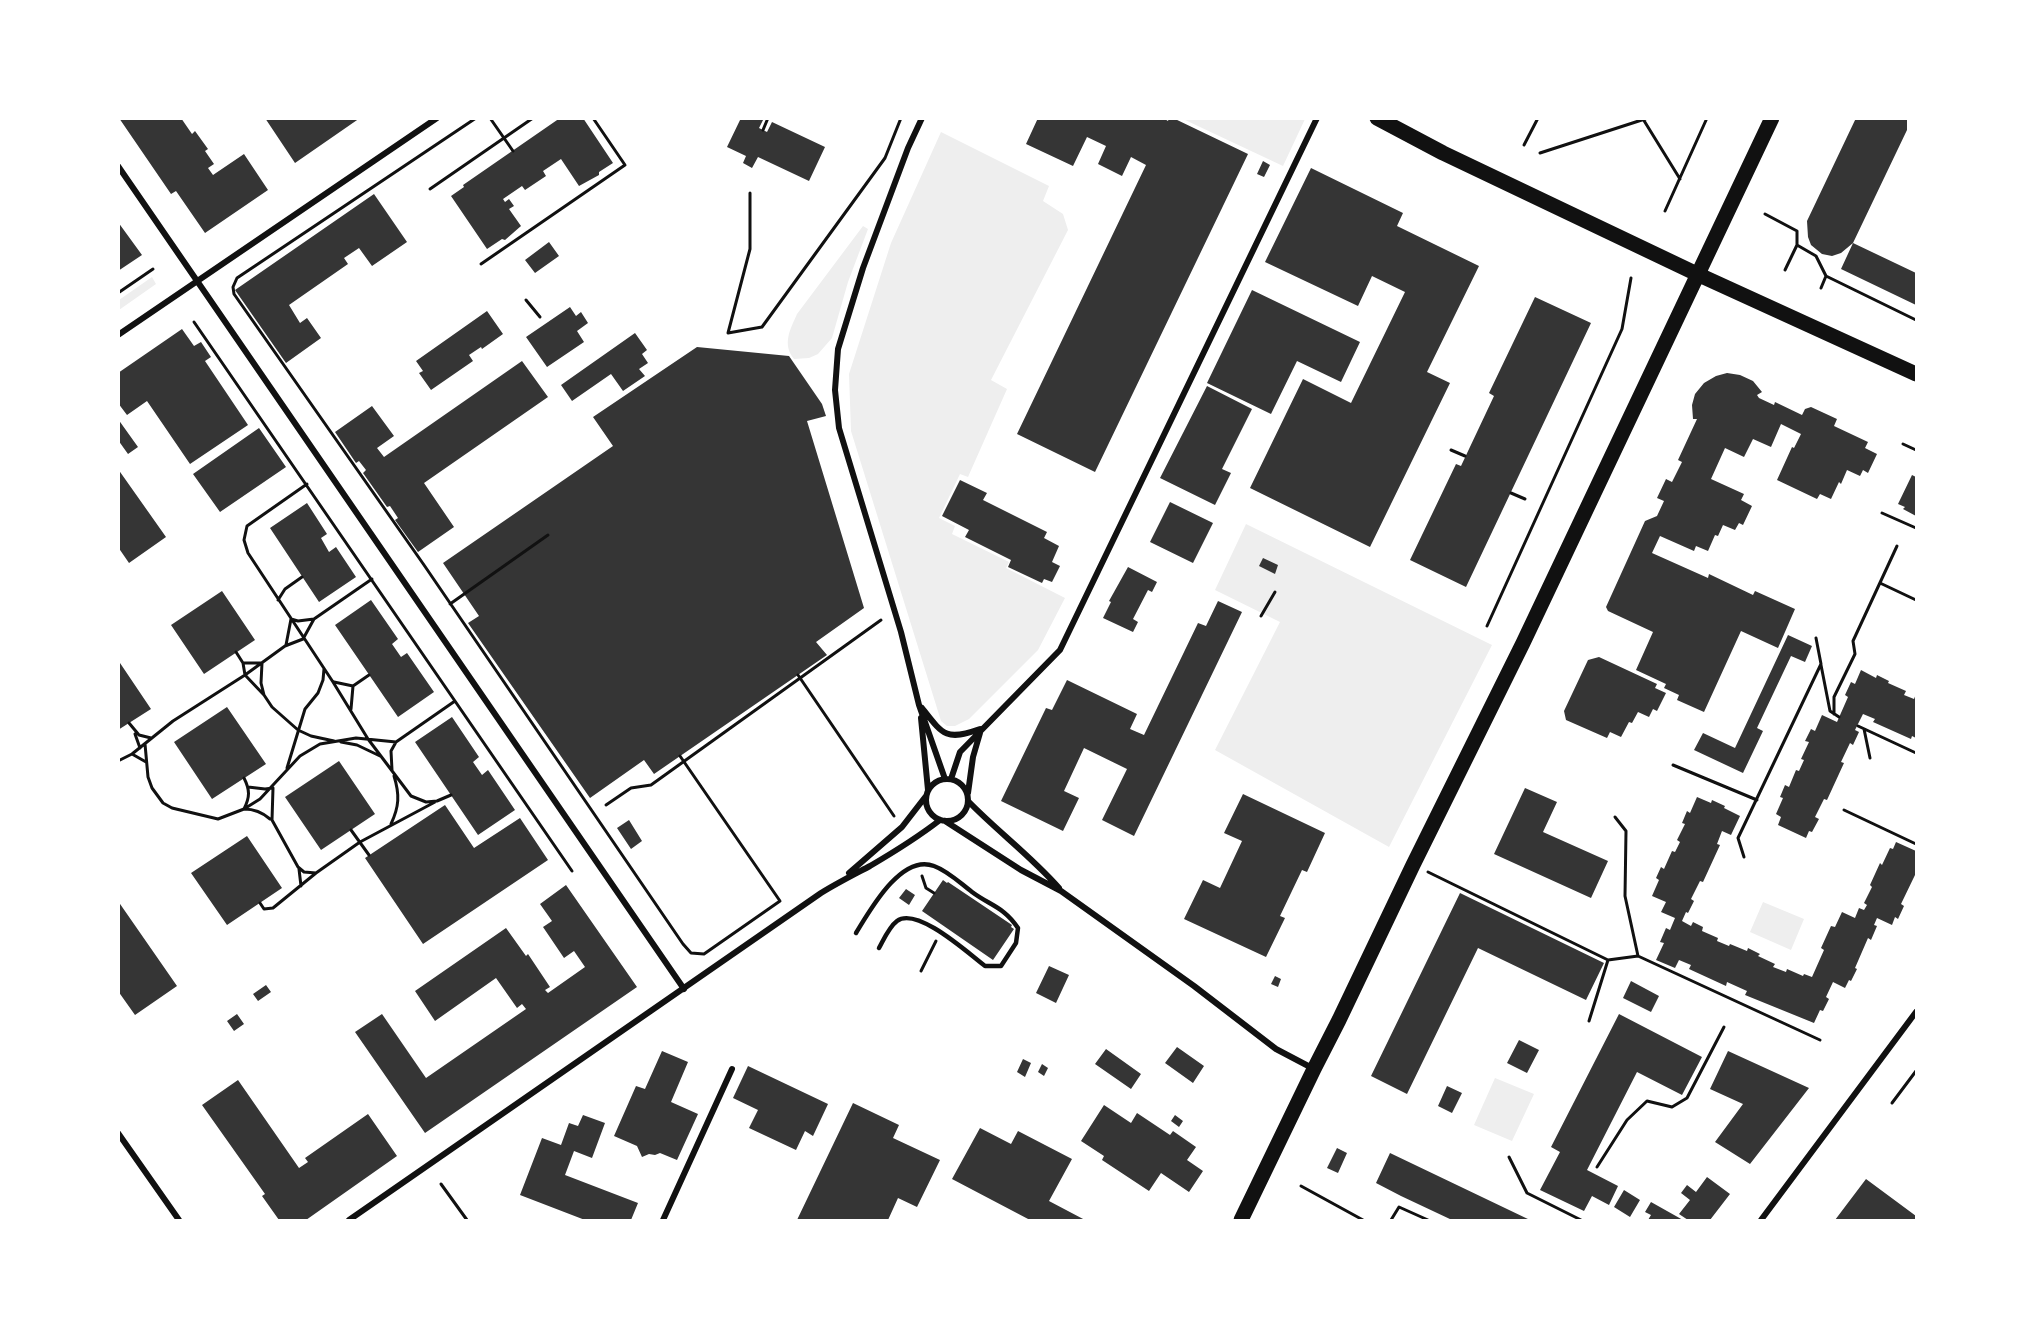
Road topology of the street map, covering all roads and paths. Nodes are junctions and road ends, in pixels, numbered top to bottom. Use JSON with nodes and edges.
{"nodes":[{"id":1,"x":437,"y":118,"type":"edge"},
{"id":2,"x":476,"y":118,"type":"edge"},
{"id":3,"x":490,"y":118,"type":"edge"},
{"id":4,"x":533,"y":118,"type":"edge"},
{"id":5,"x":593,"y":118,"type":"edge"},
{"id":6,"x":768,"y":118,"type":"edge"},
{"id":7,"x":902,"y":118,"type":"edge"},
{"id":8,"x":922,"y":118,"type":"edge"},
{"id":9,"x":1317,"y":118,"type":"edge"},
{"id":10,"x":1377,"y":118,"type":"edge"},
{"id":11,"x":1538,"y":118,"type":"edge"},
{"id":12,"x":1707,"y":118,"type":"edge"},
{"id":13,"x":1772,"y":118,"type":"edge"},
{"id":14,"x":1644,"y":119,"type":"edge"},
{"id":15,"x":763,"y":130,"type":"dead end"},
{"id":16,"x":504,"y":139,"type":"junction"},
{"id":17,"x":1524,"y":145,"type":"dead end"},
{"id":18,"x":513,"y":151,"type":"dead end"},
{"id":19,"x":1540,"y":153,"type":"dead end"},
{"id":20,"x":118,"y":166,"type":"edge"},
{"id":21,"x":1680,"y":179,"type":"junction"},
{"id":22,"x":430,"y":189,"type":"dead end"},
{"id":23,"x":750,"y":193,"type":"dead end"},
{"id":24,"x":1665,"y":211,"type":"dead end"},
{"id":25,"x":1765,"y":214,"type":"dead end"},
{"id":26,"x":1797,"y":244,"type":"junction"},
{"id":27,"x":482,"y":264,"type":"dead end"},
{"id":28,"x":153,"y":269,"type":"dead end"},
{"id":29,"x":1785,"y":270,"type":"dead end"},
{"id":30,"x":1697,"y":274,"type":"junction"},
{"id":31,"x":1826,"y":276,"type":"junction"},
{"id":32,"x":1631,"y":278,"type":"dead end"},
{"id":33,"x":198,"y":281,"type":"junction"},
{"id":34,"x":1821,"y":288,"type":"dead end"},
{"id":35,"x":118,"y":293,"type":"edge"},
{"id":36,"x":526,"y":300,"type":"dead end"},
{"id":37,"x":540,"y":317,"type":"dead end"},
{"id":38,"x":1917,"y":320,"type":"edge"},
{"id":39,"x":194,"y":322,"type":"dead end"},
{"id":40,"x":118,"y":335,"type":"edge"},
{"id":41,"x":1917,"y":374,"type":"edge"},
{"id":42,"x":1903,"y":444,"type":"dead end"},
{"id":43,"x":1451,"y":450,"type":"dead end"},
{"id":44,"x":1917,"y":450,"type":"edge"},
{"id":45,"x":1465,"y":456,"type":"dead end"},
{"id":46,"x":307,"y":484,"type":"junction"},
{"id":47,"x":1511,"y":493,"type":"dead end"},
{"id":48,"x":1525,"y":499,"type":"dead end"},
{"id":49,"x":1882,"y":513,"type":"dead end"},
{"id":50,"x":1917,"y":528,"type":"edge"},
{"id":51,"x":548,"y":535,"type":"dead end"},
{"id":52,"x":1897,"y":546,"type":"dead end"},
{"id":53,"x":302,"y":577,"type":"dead end"},
{"id":54,"x":372,"y":579,"type":"junction"},
{"id":55,"x":1880,"y":583,"type":"junction"},
{"id":56,"x":285,"y":589,"type":"junction"},
{"id":57,"x":272,"y":590,"type":"junction"},
{"id":58,"x":1275,"y":592,"type":"dead end"},
{"id":59,"x":278,"y":600,"type":"junction"},
{"id":60,"x":1917,"y":600,"type":"edge"},
{"id":61,"x":450,"y":604,"type":"junction"},
{"id":62,"x":1261,"y":616,"type":"dead end"},
{"id":63,"x":291,"y":619,"type":"junction"},
{"id":64,"x":314,"y":619,"type":"junction"},
{"id":65,"x":881,"y":620,"type":"dead end"},
{"id":66,"x":1486,"y":626,"type":"dead end"},
{"id":67,"x":1816,"y":638,"type":"dead end"},
{"id":68,"x":303,"y":639,"type":"junction"},
{"id":69,"x":285,"y":646,"type":"junction"},
{"id":70,"x":236,"y":652,"type":"dead end"},
{"id":71,"x":243,"y":663,"type":"junction"},
{"id":72,"x":262,"y":663,"type":"junction"},
{"id":73,"x":1821,"y":664,"type":"junction"},
{"id":74,"x":324,"y":668,"type":"junction"},
{"id":75,"x":245,"y":675,"type":"junction"},
{"id":76,"x":369,"y":675,"type":"dead end"},
{"id":77,"x":798,"y":675,"type":"dead end"},
{"id":78,"x":801,"y":680,"type":"junction"},
{"id":79,"x":333,"y":682,"type":"junction"},
{"id":80,"x":353,"y":686,"type":"junction"},
{"id":81,"x":264,"y":695,"type":"junction"},
{"id":82,"x":455,"y":701,"type":"junction"},
{"id":83,"x":919,"y":705,"type":"junction"},
{"id":84,"x":351,"y":711,"type":"junction"},
{"id":85,"x":1834,"y":714,"type":"junction"},
{"id":86,"x":1839,"y":717,"type":"dead end"},
{"id":87,"x":129,"y":723,"type":"dead end"},
{"id":88,"x":1858,"y":726,"type":"dead end"},
{"id":89,"x":981,"y":729,"type":"junction"},
{"id":90,"x":1864,"y":729,"type":"junction"},
{"id":91,"x":298,"y":730,"type":"junction"},
{"id":92,"x":135,"y":733,"type":"junction"},
{"id":93,"x":151,"y":738,"type":"junction"},
{"id":94,"x":368,"y":739,"type":"junction"},
{"id":95,"x":337,"y":741,"type":"junction"},
{"id":96,"x":396,"y":742,"type":"junction"},
{"id":97,"x":145,"y":744,"type":"junction"},
{"id":98,"x":140,"y":748,"type":"junction"},
{"id":99,"x":1917,"y":753,"type":"edge"},
{"id":100,"x":132,"y":754,"type":"junction"},
{"id":101,"x":381,"y":756,"type":"junction"},
{"id":102,"x":680,"y":756,"type":"dead end"},
{"id":103,"x":1870,"y":758,"type":"dead end"},
{"id":104,"x":118,"y":761,"type":"edge"},
{"id":105,"x":146,"y":762,"type":"junction"},
{"id":106,"x":684,"y":762,"type":"junction"},
{"id":107,"x":1673,"y":765,"type":"dead end"},
{"id":108,"x":393,"y":771,"type":"junction"},
{"id":109,"x":285,"y":772,"type":"junction"},
{"id":110,"x":244,"y":778,"type":"dead end"},
{"id":111,"x":948,"y":779,"type":"junction"},
{"id":112,"x":248,"y":787,"type":"junction"},
{"id":113,"x":273,"y":788,"type":"junction"},
{"id":114,"x":927,"y":793,"type":"junction"},
{"id":115,"x":450,"y":795,"type":"dead end"},
{"id":116,"x":968,"y":799,"type":"junction"},
{"id":117,"x":1757,"y":800,"type":"junction"},
{"id":118,"x":437,"y":801,"type":"junction"},
{"id":119,"x":606,"y":805,"type":"dead end"},
{"id":120,"x":244,"y":809,"type":"junction"},
{"id":121,"x":1844,"y":810,"type":"dead end"},
{"id":122,"x":894,"y":816,"type":"dead end"},
{"id":123,"x":1616,"y":818,"type":"dead end"},
{"id":124,"x":272,"y":820,"type":"junction"},
{"id":125,"x":943,"y":820,"type":"junction"},
{"id":126,"x":391,"y":826,"type":"junction"},
{"id":127,"x":351,"y":830,"type":"dead end"},
{"id":128,"x":360,"y":842,"type":"junction"},
{"id":129,"x":1917,"y":844,"type":"edge"},
{"id":130,"x":369,"y":855,"type":"dead end"},
{"id":131,"x":1744,"y":857,"type":"dead end"},
{"id":132,"x":1413,"y":865,"type":"junction"},
{"id":133,"x":298,"y":867,"type":"junction"},
{"id":134,"x":572,"y":871,"type":"dead end"},
{"id":135,"x":316,"y":873,"type":"junction"},
{"id":136,"x":846,"y":876,"type":"junction"},
{"id":137,"x":301,"y":886,"type":"junction"},
{"id":138,"x":1061,"y":891,"type":"junction"},
{"id":139,"x":260,"y":903,"type":"dead end"},
{"id":140,"x":856,"y":933,"type":"dead end"},
{"id":141,"x":941,"y":933,"type":"junction"},
{"id":142,"x":879,"y":948,"type":"dead end"},
{"id":143,"x":1638,"y":956,"type":"junction"},
{"id":144,"x":1608,"y":960,"type":"junction"},
{"id":145,"x":921,"y":970,"type":"dead end"},
{"id":146,"x":684,"y":989,"type":"junction"},
{"id":147,"x":1917,"y":1012,"type":"edge"},
{"id":148,"x":1589,"y":1021,"type":"dead end"},
{"id":149,"x":1724,"y":1027,"type":"dead end"},
{"id":150,"x":1820,"y":1040,"type":"dead end"},
{"id":151,"x":732,"y":1069,"type":"dead end"},
{"id":152,"x":1314,"y":1069,"type":"junction"},
{"id":153,"x":1917,"y":1071,"type":"edge"},
{"id":154,"x":1892,"y":1103,"type":"dead end"},
{"id":155,"x":118,"y":1132,"type":"edge"},
{"id":156,"x":1509,"y":1157,"type":"dead end"},
{"id":157,"x":1598,"y":1167,"type":"dead end"},
{"id":158,"x":441,"y":1184,"type":"dead end"},
{"id":159,"x":1301,"y":1186,"type":"dead end"},
{"id":160,"x":179,"y":1221,"type":"edge"},
{"id":161,"x":349,"y":1221,"type":"edge"},
{"id":162,"x":467,"y":1221,"type":"edge"},
{"id":163,"x":663,"y":1221,"type":"edge"},
{"id":164,"x":1242,"y":1221,"type":"edge"},
{"id":165,"x":1363,"y":1221,"type":"edge"},
{"id":166,"x":1391,"y":1221,"type":"edge"},
{"id":167,"x":1428,"y":1221,"type":"edge"},
{"id":168,"x":1581,"y":1221,"type":"edge"},
{"id":169,"x":1761,"y":1221,"type":"edge"}],
"edges":[{"from":1,"to":33,"type":"street"},
{"from":2,"to":61,"type":"path"},
{"from":3,"to":16,"type":"path"},
{"from":4,"to":16,"type":"path"},
{"from":5,"to":27,"type":"path"},
{"from":6,"to":15,"type":"path"},
{"from":7,"to":23,"type":"path"},
{"from":8,"to":83,"type":"street"},
{"from":9,"to":89,"type":"street"},
{"from":10,"to":30,"type":"main road"},
{"from":11,"to":17,"type":"path"},
{"from":12,"to":21,"type":"path"},
{"from":13,"to":30,"type":"main road"},
{"from":14,"to":19,"type":"path"},
{"from":14,"to":21,"type":"path"},
{"from":16,"to":18,"type":"path"},
{"from":16,"to":22,"type":"path"},
{"from":20,"to":33,"type":"street"},
{"from":21,"to":24,"type":"path"},
{"from":25,"to":26,"type":"path"},
{"from":26,"to":29,"type":"path"},
{"from":26,"to":31,"type":"path"},
{"from":28,"to":35,"type":"path"},
{"from":30,"to":41,"type":"main road"},
{"from":30,"to":132,"type":"main road"},
{"from":31,"to":34,"type":"path"},
{"from":31,"to":38,"type":"path"},
{"from":32,"to":66,"type":"path"},
{"from":33,"to":40,"type":"street"},
{"from":33,"to":146,"type":"street"},
{"from":36,"to":37,"type":"path"},
{"from":39,"to":46,"type":"path"},
{"from":42,"to":44,"type":"path"},
{"from":43,"to":45,"type":"path"},
{"from":46,"to":54,"type":"path"},
{"from":46,"to":57,"type":"path"},
{"from":47,"to":48,"type":"path"},
{"from":49,"to":50,"type":"path"},
{"from":51,"to":61,"type":"path"},
{"from":52,"to":55,"type":"path"},
{"from":53,"to":56,"type":"path"},
{"from":54,"to":64,"type":"path"},
{"from":54,"to":82,"type":"path"},
{"from":55,"to":60,"type":"path"},
{"from":55,"to":85,"type":"path"},
{"from":56,"to":57,"type":"path"},
{"from":56,"to":59,"type":"path"},
{"from":57,"to":59,"type":"path"},
{"from":58,"to":62,"type":"path"},
{"from":59,"to":63,"type":"path"},
{"from":61,"to":106,"type":"path"},
{"from":63,"to":64,"type":"path"},
{"from":63,"to":68,"type":"path"},
{"from":63,"to":69,"type":"path"},
{"from":64,"to":68,"type":"path"},
{"from":65,"to":78,"type":"path"},
{"from":67,"to":73,"type":"path"},
{"from":68,"to":69,"type":"path"},
{"from":68,"to":74,"type":"path"},
{"from":69,"to":72,"type":"path"},
{"from":70,"to":71,"type":"path"},
{"from":71,"to":72,"type":"path"},
{"from":71,"to":75,"type":"path"},
{"from":72,"to":75,"type":"path"},
{"from":72,"to":81,"type":"path"},
{"from":73,"to":85,"type":"path"},
{"from":73,"to":117,"type":"path"},
{"from":74,"to":79,"type":"path"},
{"from":74,"to":91,"type":"path"},
{"from":75,"to":81,"type":"path"},
{"from":75,"to":93,"type":"path"},
{"from":76,"to":80,"type":"path"},
{"from":77,"to":78,"type":"path"},
{"from":78,"to":106,"type":"path"},
{"from":78,"to":122,"type":"path"},
{"from":79,"to":80,"type":"path"},
{"from":79,"to":84,"type":"path"},
{"from":80,"to":84,"type":"path"},
{"from":81,"to":91,"type":"path"},
{"from":82,"to":96,"type":"path"},
{"from":82,"to":134,"type":"path"},
{"from":83,"to":89,"type":"street"},
{"from":83,"to":111,"type":"street"},
{"from":83,"to":114,"type":"street"},
{"from":84,"to":94,"type":"path"},
{"from":85,"to":86,"type":"path"},
{"from":87,"to":92,"type":"path"},
{"from":88,"to":90,"type":"path"},
{"from":89,"to":111,"type":"street"},
{"from":89,"to":116,"type":"street"},
{"from":90,"to":99,"type":"path"},
{"from":90,"to":103,"type":"path"},
{"from":91,"to":95,"type":"path"},
{"from":91,"to":109,"type":"path"},
{"from":92,"to":93,"type":"path"},
{"from":92,"to":98,"type":"path"},
{"from":93,"to":97,"type":"path"},
{"from":94,"to":95,"type":"path"},
{"from":94,"to":96,"type":"path"},
{"from":94,"to":101,"type":"path"},
{"from":95,"to":101,"type":"path"},
{"from":95,"to":109,"type":"path"},
{"from":96,"to":108,"type":"path"},
{"from":97,"to":98,"type":"path"},
{"from":97,"to":105,"type":"path"},
{"from":98,"to":100,"type":"path"},
{"from":100,"to":104,"type":"path"},
{"from":100,"to":105,"type":"path"},
{"from":101,"to":108,"type":"path"},
{"from":102,"to":106,"type":"path"},
{"from":105,"to":120,"type":"path"},
{"from":106,"to":119,"type":"path"},
{"from":107,"to":117,"type":"path"},
{"from":108,"to":118,"type":"path"},
{"from":108,"to":126,"type":"path"},
{"from":109,"to":113,"type":"path"},
{"from":110,"to":112,"type":"path"},
{"from":111,"to":114,"type":"street"},
{"from":111,"to":116,"type":"street"},
{"from":112,"to":113,"type":"path"},
{"from":112,"to":120,"type":"path"},
{"from":113,"to":120,"type":"path"},
{"from":113,"to":124,"type":"path"},
{"from":114,"to":125,"type":"street"},
{"from":114,"to":136,"type":"street"},
{"from":115,"to":118,"type":"path"},
{"from":116,"to":125,"type":"street"},
{"from":116,"to":138,"type":"street"},
{"from":117,"to":131,"type":"path"},
{"from":118,"to":126,"type":"path"},
{"from":120,"to":124,"type":"path"},
{"from":121,"to":129,"type":"path"},
{"from":123,"to":143,"type":"path"},
{"from":124,"to":133,"type":"path"},
{"from":125,"to":136,"type":"street"},
{"from":125,"to":138,"type":"street"},
{"from":126,"to":128,"type":"path"},
{"from":127,"to":128,"type":"path"},
{"from":128,"to":130,"type":"path"},
{"from":128,"to":135,"type":"path"},
{"from":132,"to":144,"type":"path"},
{"from":132,"to":152,"type":"main road"},
{"from":133,"to":135,"type":"path"},
{"from":133,"to":137,"type":"path"},
{"from":135,"to":137,"type":"path"},
{"from":136,"to":146,"type":"street"},
{"from":137,"to":139,"type":"path"},
{"from":138,"to":152,"type":"street"},
{"from":140,"to":141,"type":"lane"},
{"from":141,"to":142,"type":"lane"},
{"from":141,"to":145,"type":"path"},
{"from":143,"to":144,"type":"path"},
{"from":143,"to":150,"type":"path"},
{"from":144,"to":148,"type":"path"},
{"from":146,"to":161,"type":"street"},
{"from":147,"to":169,"type":"street"},
{"from":149,"to":157,"type":"path"},
{"from":151,"to":163,"type":"street"},
{"from":152,"to":164,"type":"main road"},
{"from":153,"to":154,"type":"path"},
{"from":155,"to":160,"type":"street"},
{"from":156,"to":168,"type":"path"},
{"from":158,"to":162,"type":"path"},
{"from":159,"to":165,"type":"path"},
{"from":166,"to":167,"type":"path"}]}
